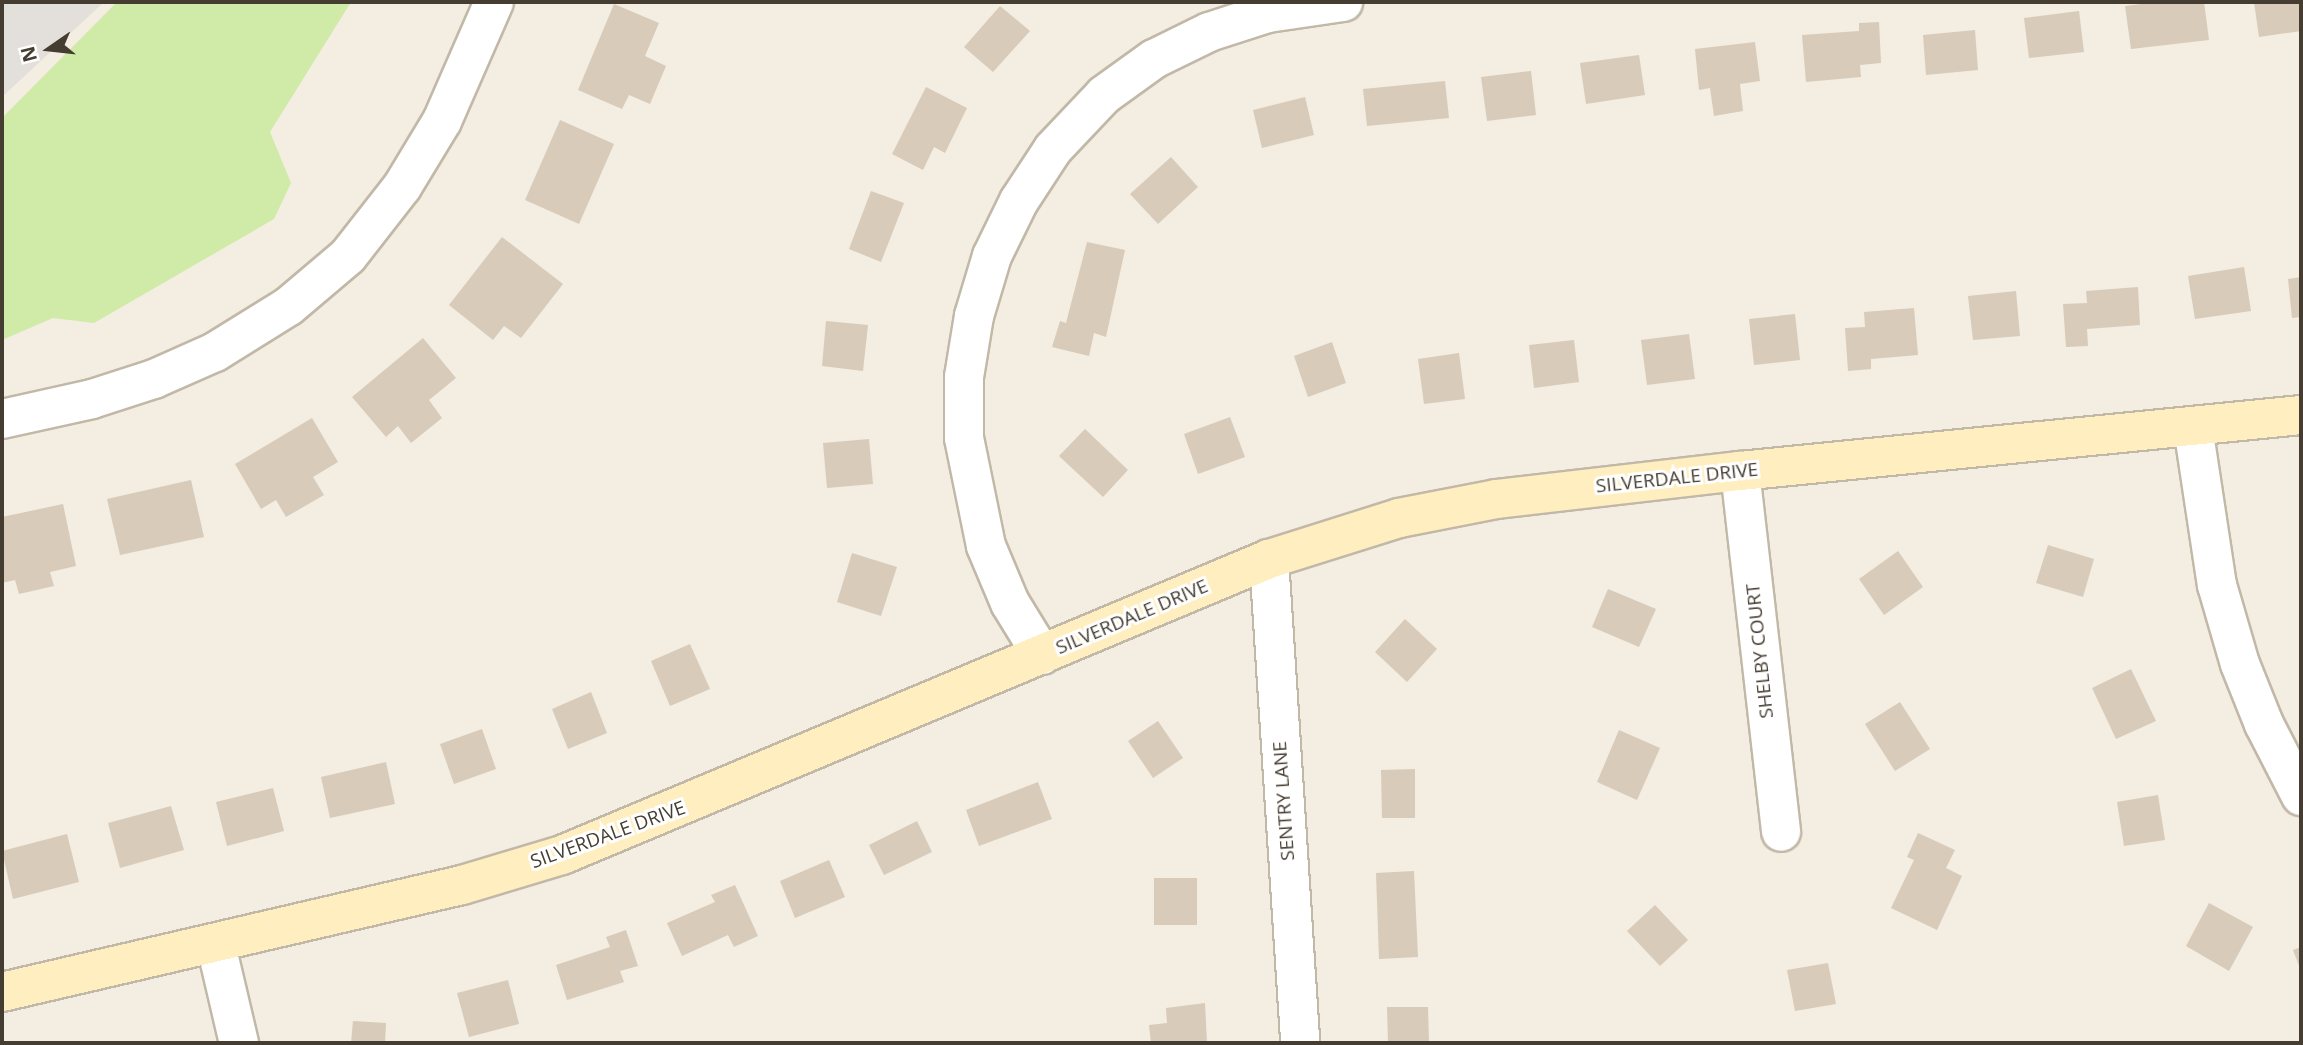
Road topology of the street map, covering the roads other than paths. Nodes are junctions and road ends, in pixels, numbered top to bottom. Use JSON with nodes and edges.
{"nodes":[{"id":1,"x":494,"y":2,"type":"edge"},
{"id":2,"x":1343,"y":2,"type":"edge"},
{"id":3,"x":2301,"y":415,"type":"edge"},
{"id":4,"x":2,"y":419,"type":"edge"},
{"id":5,"x":2193,"y":428,"type":"junction"},
{"id":6,"x":1740,"y":471,"type":"junction"},
{"id":7,"x":1269,"y":559,"type":"junction"},
{"id":8,"x":1042,"y":655,"type":"junction"},
{"id":9,"x":2301,"y":796,"type":"edge"},
{"id":10,"x":1781,"y":832,"type":"dead end"},
{"id":11,"x":216,"y":945,"type":"junction"},
{"id":12,"x":2,"y":992,"type":"edge"},
{"id":13,"x":239,"y":1043,"type":"edge"},
{"id":14,"x":1300,"y":1043,"type":"edge"}],
"edges":[{"from":1,"to":4,"type":"street"},
{"from":2,"to":8,"type":"street"},
{"from":3,"to":5,"type":"street","name":"SILVERDALE DRIVE"},
{"from":5,"to":6,"type":"street","name":"SILVERDALE DRIVE"},
{"from":5,"to":9,"type":"street"},
{"from":6,"to":7,"type":"street","name":"SILVERDALE DRIVE"},
{"from":6,"to":10,"type":"street","name":"SHELBY COURT"},
{"from":7,"to":8,"type":"street","name":"SILVERDALE DRIVE"},
{"from":7,"to":14,"type":"street","name":"SENTRY LANE"},
{"from":8,"to":11,"type":"street","name":"SILVERDALE DRIVE"},
{"from":11,"to":12,"type":"street","name":"SILVERDALE DRIVE"},
{"from":11,"to":13,"type":"street"}]}
